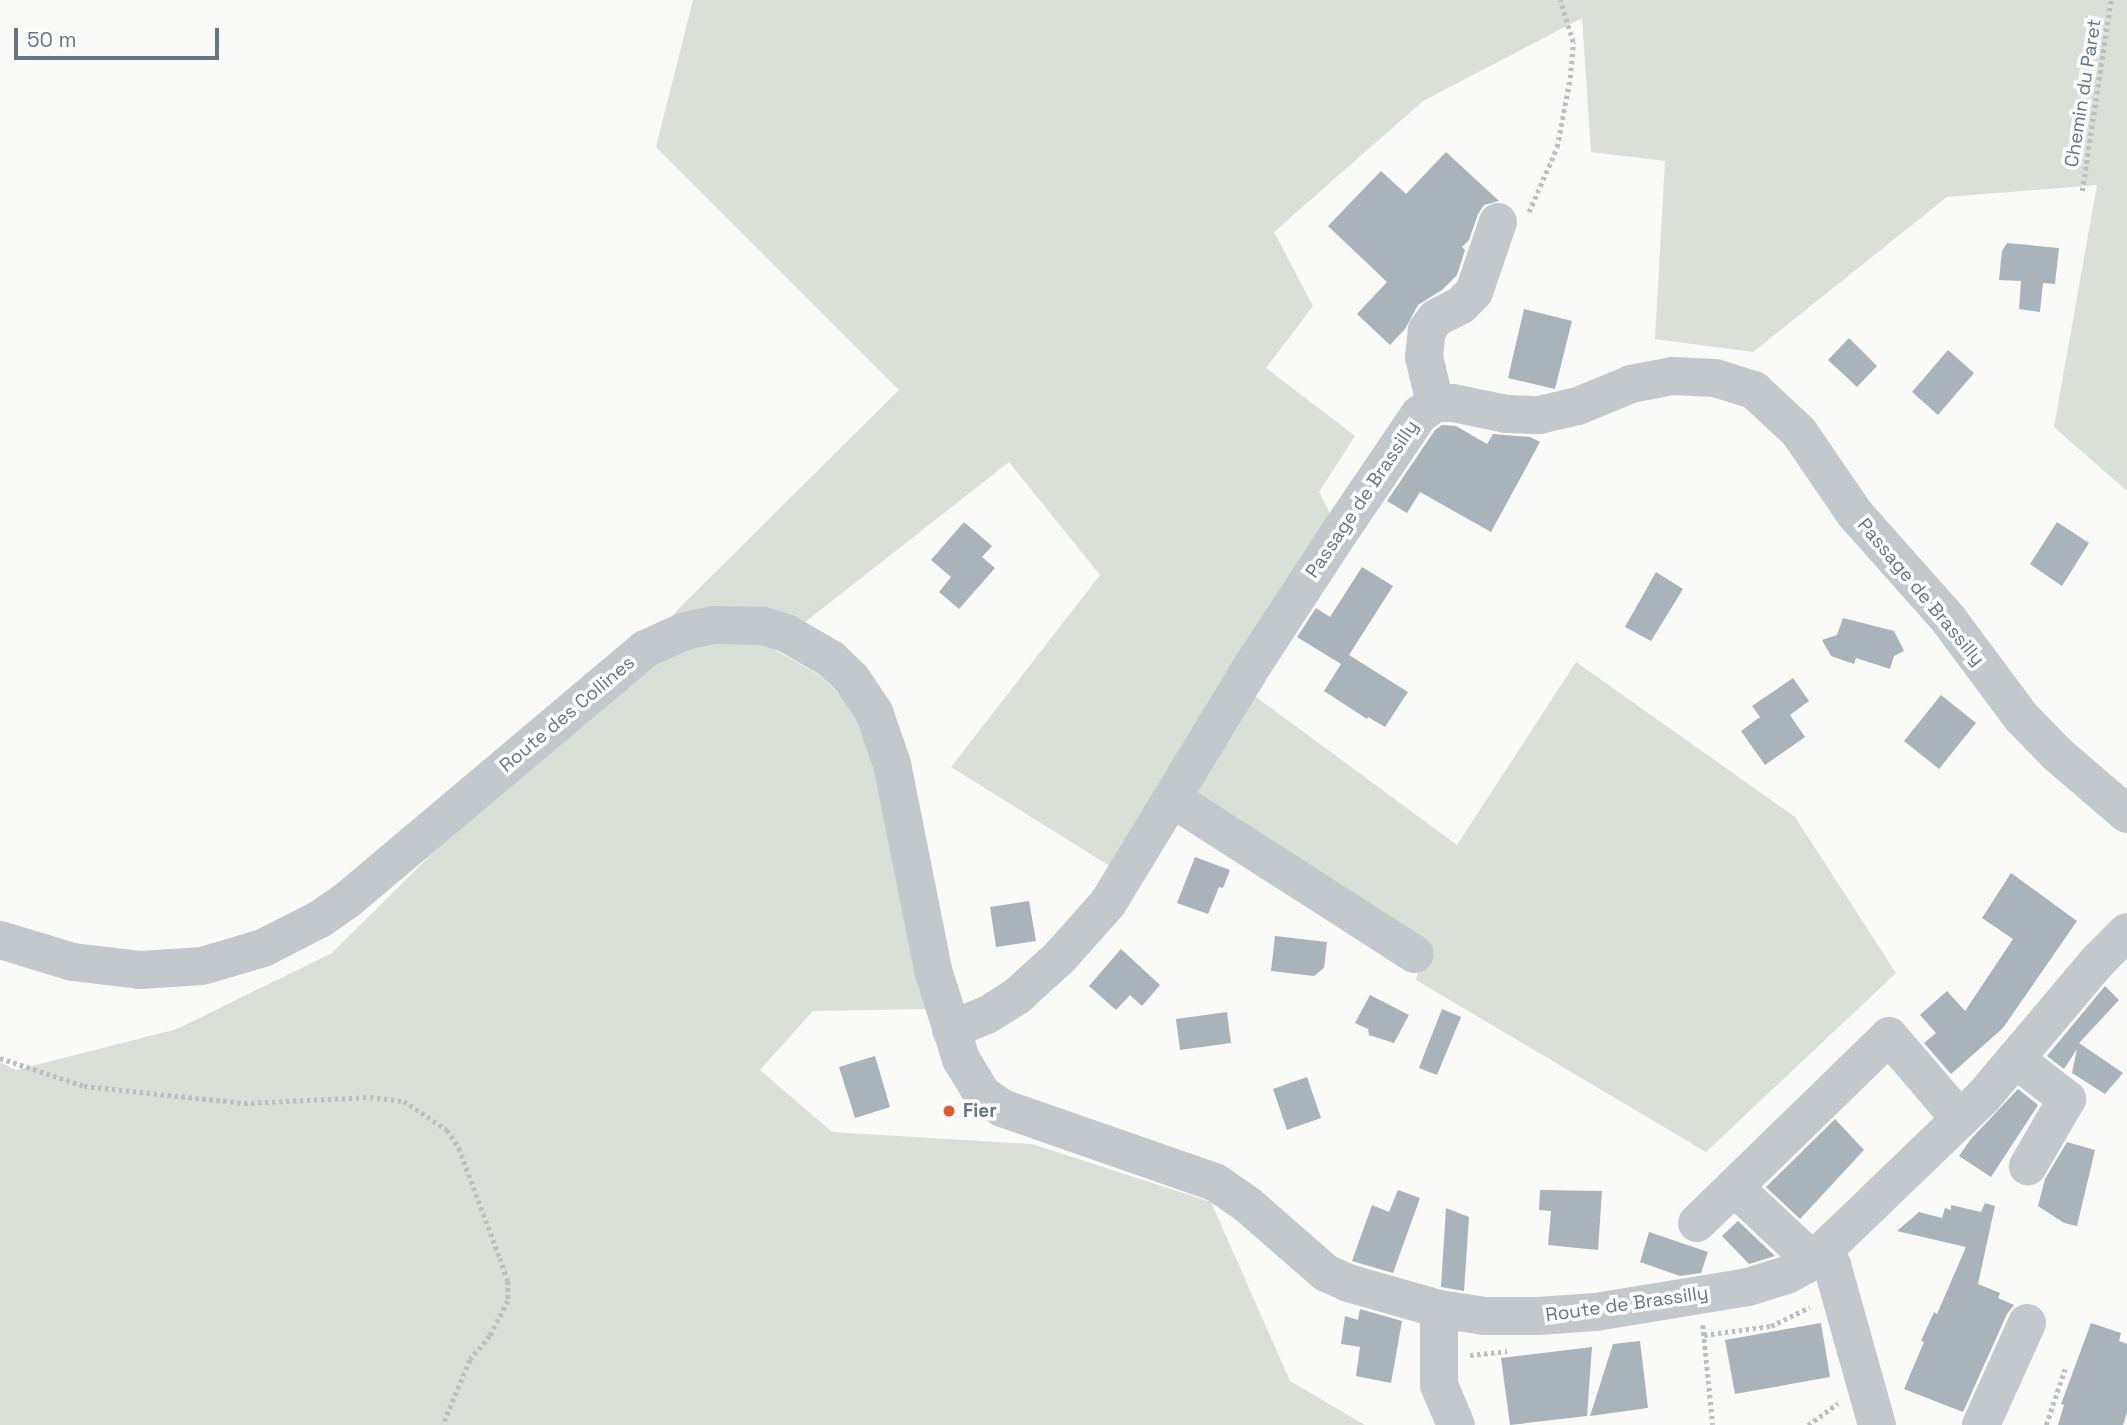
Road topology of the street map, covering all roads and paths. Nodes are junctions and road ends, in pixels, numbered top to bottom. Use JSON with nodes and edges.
{"nodes":[{"id":1,"x":1560,"y":0,"type":"edge"},
{"id":2,"x":2111,"y":0,"type":"edge"},
{"id":3,"x":2081,"y":191,"type":"dead end"},
{"id":4,"x":1510,"y":223,"type":"joint"},
{"id":5,"x":1435,"y":403,"type":"junction"},
{"id":6,"x":1173,"y":799,"type":"junction"},
{"id":7,"x":2127,"y":814,"type":"edge"},
{"id":8,"x":2127,"y":932,"type":"edge"},
{"id":9,"x":0,"y":940,"type":"edge"},
{"id":10,"x":1414,"y":954,"type":"dead end"},
{"id":11,"x":951,"y":1030,"type":"junction"},
{"id":12,"x":0,"y":1058,"type":"edge"},
{"id":13,"x":2015,"y":1059,"type":"junction"},
{"id":14,"x":1960,"y":1119,"type":"junction"},
{"id":15,"x":2028,"y":1166,"type":"dead end"},
{"id":16,"x":1734,"y":1187,"type":"junction"},
{"id":17,"x":1697,"y":1223,"type":"dead end"},
{"id":18,"x":1818,"y":1256,"type":"junction"},
{"id":19,"x":1699,"y":1295,"type":"junction"},
{"id":20,"x":1842,"y":1295,"type":"junction"},
{"id":21,"x":1439,"y":1309,"type":"junction"},
{"id":22,"x":2027,"y":1323,"type":"dead end"},
{"id":23,"x":1704,"y":1335,"type":"junction"},
{"id":24,"x":2065,"y":1369,"type":"dead end"},
{"id":25,"x":443,"y":1425,"type":"edge"},
{"id":26,"x":1456,"y":1425,"type":"edge"},
{"id":27,"x":1713,"y":1425,"type":"edge"},
{"id":28,"x":1877,"y":1425,"type":"edge"},
{"id":29,"x":1981,"y":1425,"type":"edge"},
{"id":30,"x":2046,"y":1425,"type":"edge"}],
"edges":[{"from":1,"to":4,"type":"path"},
{"from":2,"to":3,"type":"path","name":"Chemin du Paret"},
{"from":4,"to":5,"type":"street"},
{"from":5,"to":6,"type":"street","name":"Passage de Brassilly"},
{"from":5,"to":7,"type":"street","name":"Passage de Brassilly"},
{"from":6,"to":10,"type":"street"},
{"from":6,"to":11,"type":"street","name":"Passage de Brassilly"},
{"from":8,"to":13,"type":"street","name":"Route de Brassilly"},
{"from":9,"to":11,"type":"street","name":"Route des Collines"},
{"from":11,"to":21,"type":"street","name":"Route de Brassilly"},
{"from":12,"to":25,"type":"path"},
{"from":13,"to":14,"type":"street","name":"Route de Brassilly"},
{"from":13,"to":15,"type":"street"},
{"from":14,"to":16,"type":"street"},
{"from":14,"to":18,"type":"street","name":"Route de Brassilly"},
{"from":16,"to":17,"type":"street"},
{"from":16,"to":18,"type":"street"},
{"from":18,"to":19,"type":"street","name":"Route de Brassilly"},
{"from":18,"to":20,"type":"street"},
{"from":19,"to":21,"type":"street","name":"Route de Brassilly"},
{"from":19,"to":23,"type":"path"},
{"from":20,"to":23,"type":"path"},
{"from":20,"to":28,"type":"street"},
{"from":21,"to":26,"type":"street"},
{"from":22,"to":29,"type":"street"},
{"from":23,"to":27,"type":"path"},
{"from":24,"to":30,"type":"path"}]}
